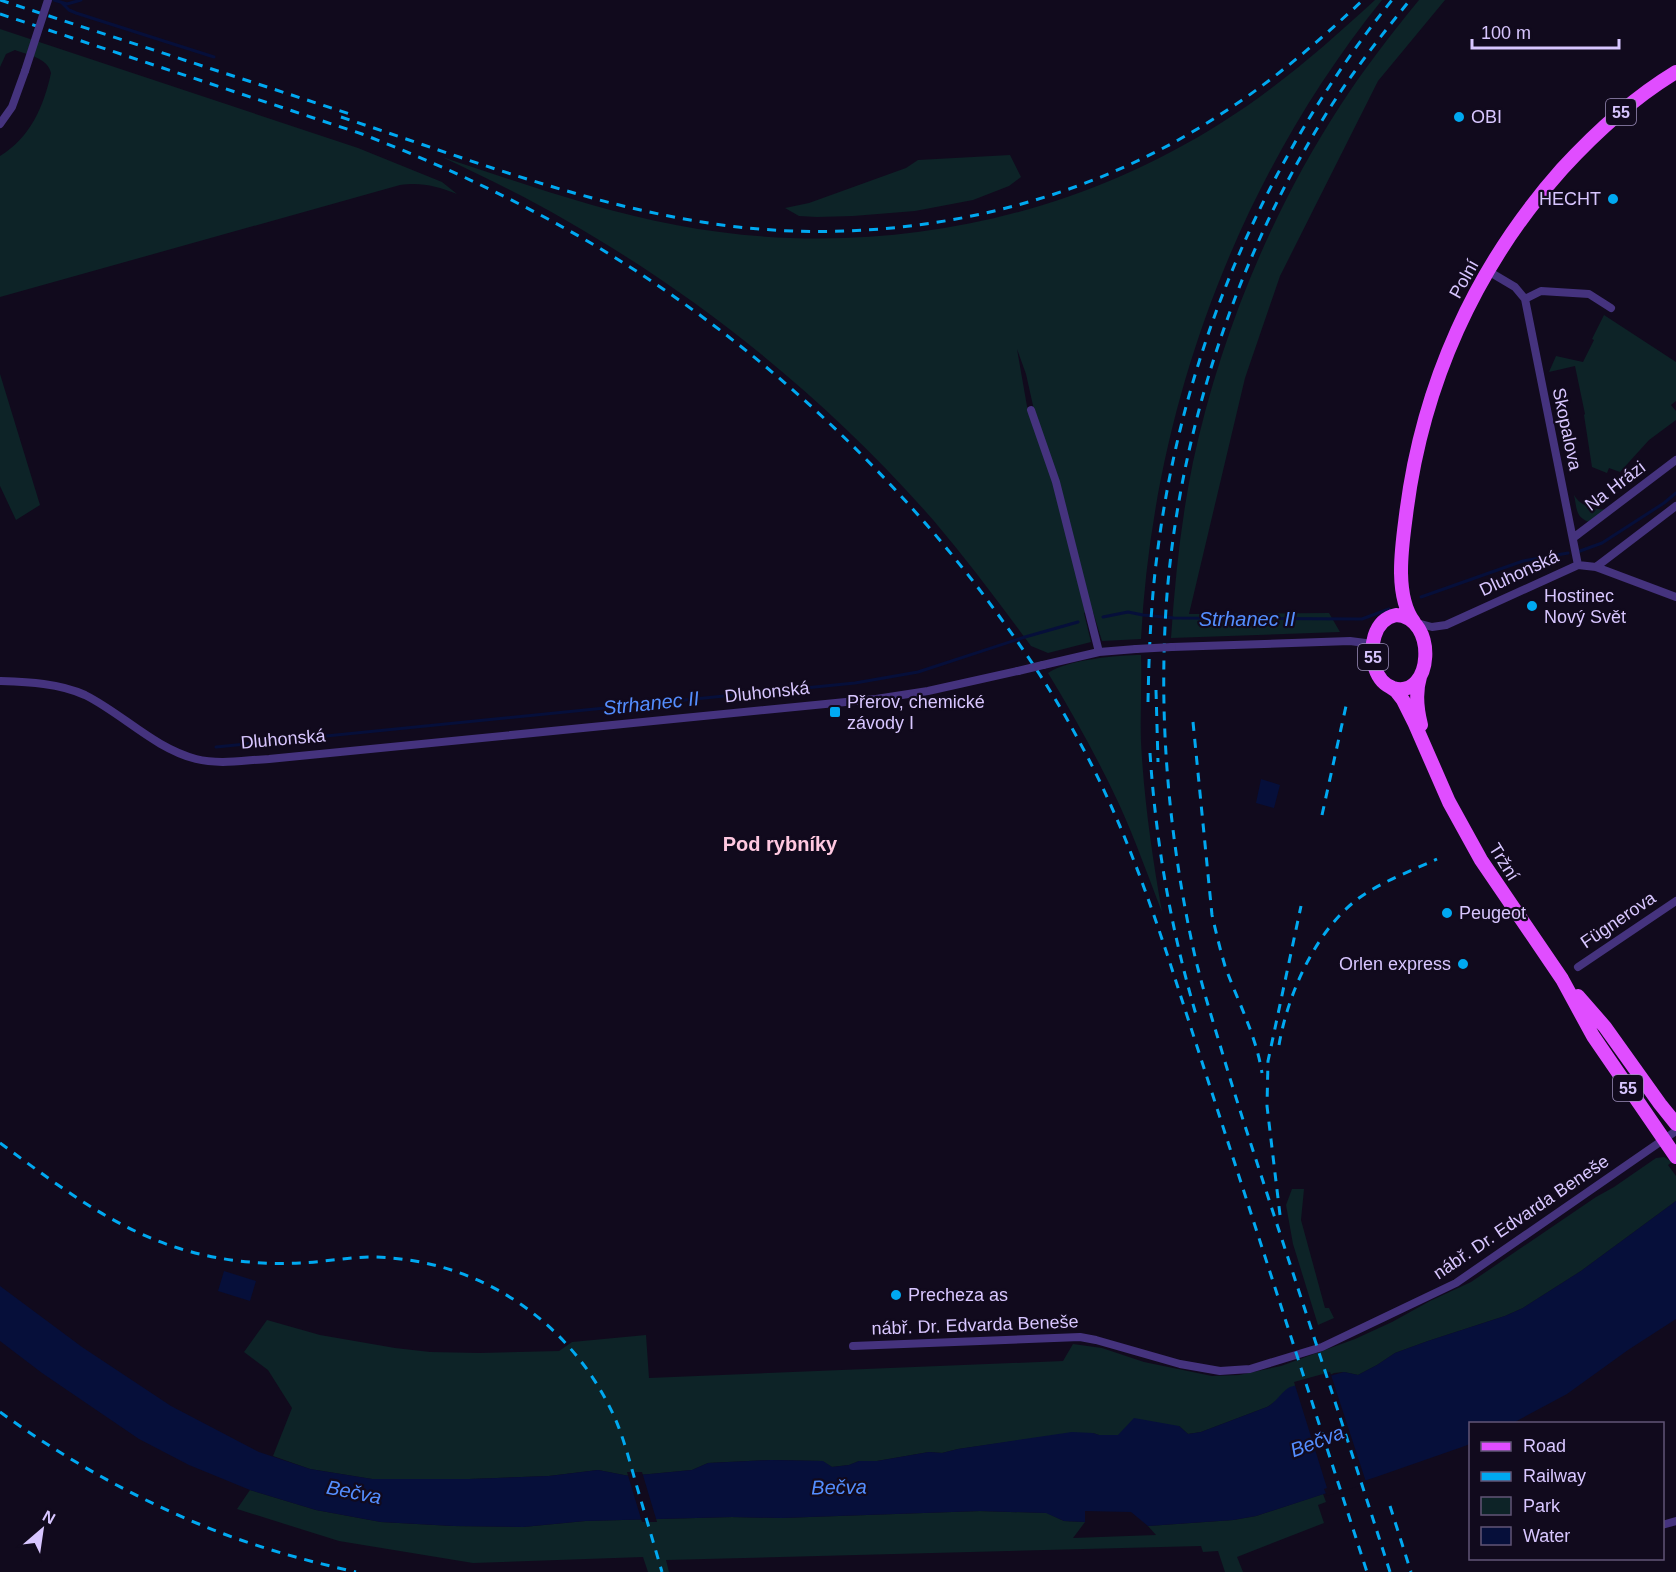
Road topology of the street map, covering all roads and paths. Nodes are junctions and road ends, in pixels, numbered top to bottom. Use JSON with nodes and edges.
{"nodes":[{"id":1,"x":48,"y":0,"type":"edge"},
{"id":2,"x":1676,"y":72,"type":"edge"},
{"id":3,"x":0,"y":124,"type":"edge"},
{"id":4,"x":1488,"y":271,"type":"junction"},
{"id":5,"x":1525,"y":299,"type":"junction"},
{"id":6,"x":1611,"y":308,"type":"dead end"},
{"id":7,"x":1031,"y":410,"type":"dead end"},
{"id":8,"x":1676,"y":460,"type":"edge"},
{"id":9,"x":1676,"y":506,"type":"edge"},
{"id":10,"x":1573,"y":538,"type":"junction"},
{"id":11,"x":1578,"y":566,"type":"junction"},
{"id":12,"x":1596,"y":567,"type":"junction"},
{"id":13,"x":1402,"y":569,"type":"junction"},
{"id":14,"x":1676,"y":597,"type":"edge"},
{"id":15,"x":1384,"y":619,"type":"junction"},
{"id":16,"x":1414,"y":621,"type":"junction"},
{"id":17,"x":1446,"y":625,"type":"junction"},
{"id":18,"x":1372,"y":644,"type":"junction"},
{"id":19,"x":1425,"y":647,"type":"junction"},
{"id":20,"x":1099,"y":652,"type":"junction"},
{"id":21,"x":1420,"y":676,"type":"junction"},
{"id":22,"x":0,"y":681,"type":"edge"},
{"id":23,"x":1390,"y":687,"type":"junction"},
{"id":24,"x":1429,"y":757,"type":"junction"},
{"id":25,"x":1676,"y":900,"type":"edge"},
{"id":26,"x":1578,"y":967,"type":"dead end"},
{"id":27,"x":1562,"y":979,"type":"junction"},
{"id":28,"x":1676,"y":1124,"type":"edge"},
{"id":29,"x":1676,"y":1131,"type":"edge"},
{"id":30,"x":1664,"y":1139,"type":"junction"},
{"id":31,"x":1676,"y":1157,"type":"edge"},
{"id":32,"x":854,"y":1346,"type":"dead end"}],
"edges":[{"from":1,"to":3,"type":"street","bridge":true},
{"from":2,"to":4,"type":"main road","name":"Polní","number":"55"},
{"from":4,"to":5,"type":"street"},
{"from":4,"to":13,"type":"main road","name":"Polní","number":"55"},
{"from":5,"to":6,"type":"street"},
{"from":5,"to":10,"type":"street","name":"Skopalova"},
{"from":7,"to":20,"type":"street"},
{"from":8,"to":10,"type":"street","name":"Na Hrázi"},
{"from":9,"to":12,"type":"street"},
{"from":10,"to":11,"type":"street","name":"Skopalova"},
{"from":11,"to":12,"type":"street","name":"Dluhonská"},
{"from":11,"to":17,"type":"street","name":"Dluhonská"},
{"from":12,"to":14,"type":"street","name":"Dluhonská"},
{"from":13,"to":15,"type":"main road","name":"Polní","number":"55"},
{"from":13,"to":16,"type":"main road","name":"Polní","number":"55"},
{"from":15,"to":16,"type":"main road","name":"Dluhonská","number":"55"},
{"from":15,"to":18,"type":"main road","number":"55"},
{"from":16,"to":17,"type":"street","name":"Dluhonská"},
{"from":16,"to":19,"type":"main road","number":"55"},
{"from":17,"to":19,"type":"street","name":"Dluhonská"},
{"from":18,"to":20,"type":"street","name":"Dluhonská","bridge":true},
{"from":18,"to":23,"type":"main road","number":"55"},
{"from":19,"to":21,"type":"main road","number":"55"},
{"from":20,"to":22,"type":"street","name":"Dluhonská","bridge":true},
{"from":21,"to":23,"type":"main road","number":"55"},
{"from":21,"to":24,"type":"main road","name":"Tržní","number":"55"},
{"from":23,"to":24,"type":"main road","name":"Tržní","number":"55"},
{"from":24,"to":27,"type":"main road","name":"Tržní","number":"55"},
{"from":25,"to":26,"type":"street","name":"Fügnerova"},
{"from":27,"to":28,"type":"main road","name":"Tržní","number":"55"},
{"from":27,"to":30,"type":"main road","name":"Tržní","number":"55"},
{"from":29,"to":30,"type":"street","name":"nábř. Dr. Edvarda Beneše"},
{"from":30,"to":31,"type":"main road","name":"Tržní","number":"55"},
{"from":30,"to":32,"type":"street","name":"nábř. Dr. Edvarda Beneše"}]}
